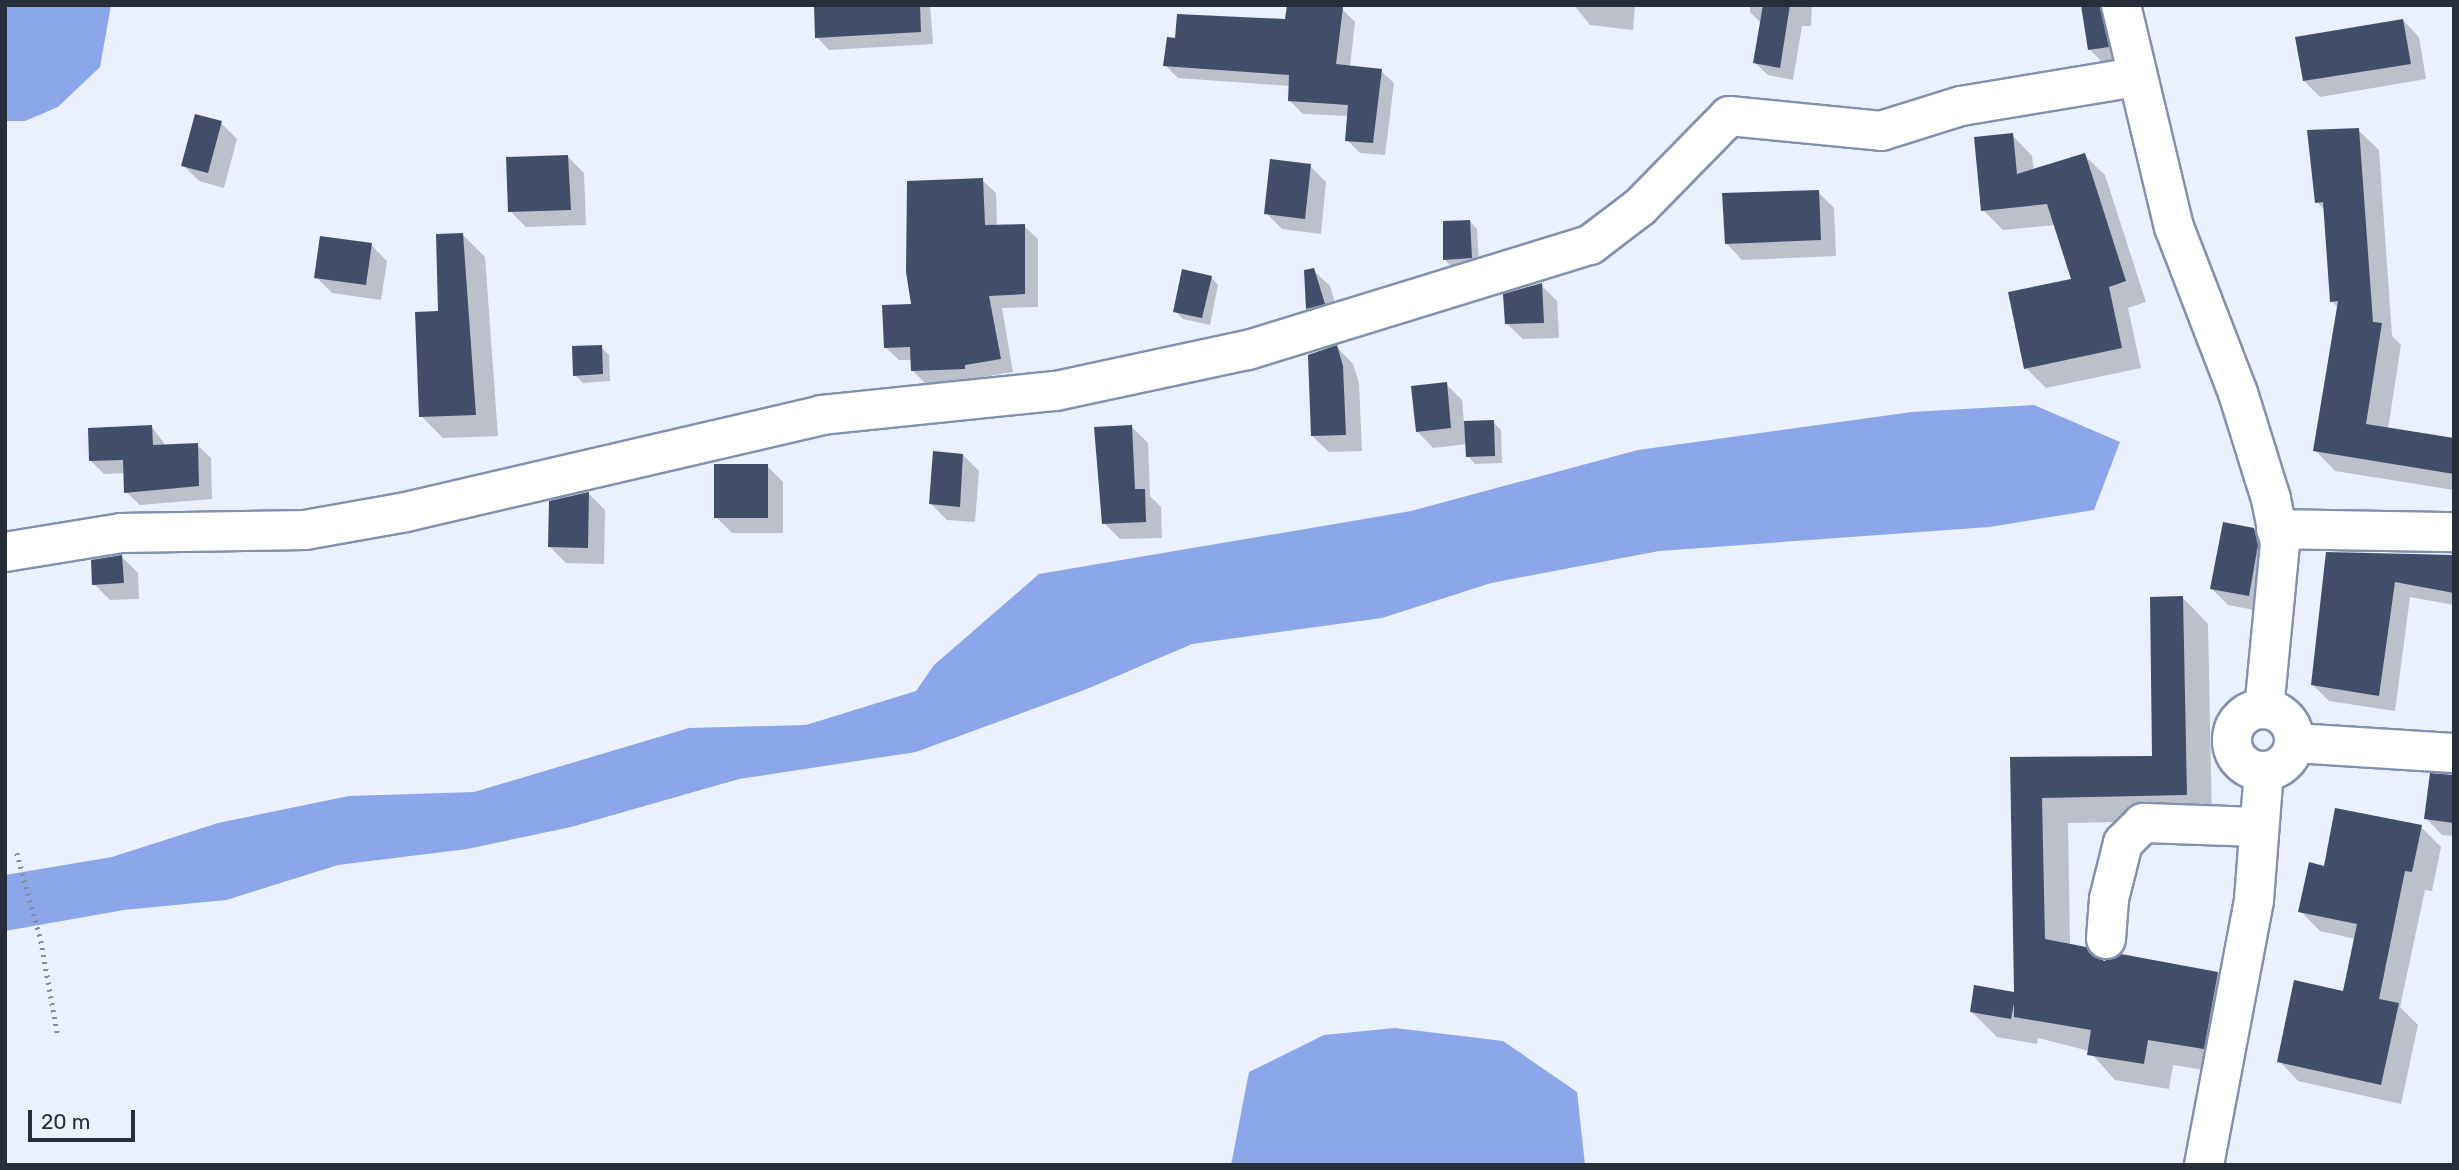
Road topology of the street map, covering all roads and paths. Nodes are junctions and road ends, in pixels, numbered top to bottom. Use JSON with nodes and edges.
{"nodes":[{"id":1,"x":2121,"y":5,"type":"edge"},
{"id":2,"x":2136,"y":77,"type":"junction"},
{"id":3,"x":2276,"y":528,"type":"junction"},
{"id":4,"x":2454,"y":532,"type":"edge"},
{"id":5,"x":5,"y":552,"type":"edge"},
{"id":6,"x":2263,"y":709,"type":"junction"},
{"id":7,"x":2294,"y":743,"type":"junction"},
{"id":8,"x":2454,"y":753,"type":"edge"},
{"id":9,"x":2264,"y":771,"type":"junction"},
{"id":10,"x":2259,"y":827,"type":"junction"},
{"id":11,"x":17,"y":853,"type":"dead end"},
{"id":12,"x":2106,"y":939,"type":"dead end"},
{"id":13,"x":58,"y":1036,"type":"dead end"},
{"id":14,"x":2204,"y":1165,"type":"edge"}],
"edges":[{"from":1,"to":2,"type":"street"},
{"from":2,"to":3,"type":"street"},
{"from":2,"to":5,"type":"street"},
{"from":3,"to":4,"type":"street"},
{"from":3,"to":6,"type":"street"},
{"from":6,"to":7,"type":"street"},
{"from":6,"to":9,"type":"street"},
{"from":7,"to":8,"type":"street"},
{"from":7,"to":9,"type":"street"},
{"from":9,"to":10,"type":"street"},
{"from":10,"to":12,"type":"street"},
{"from":10,"to":14,"type":"street"},
{"from":11,"to":13,"type":"path"}]}
